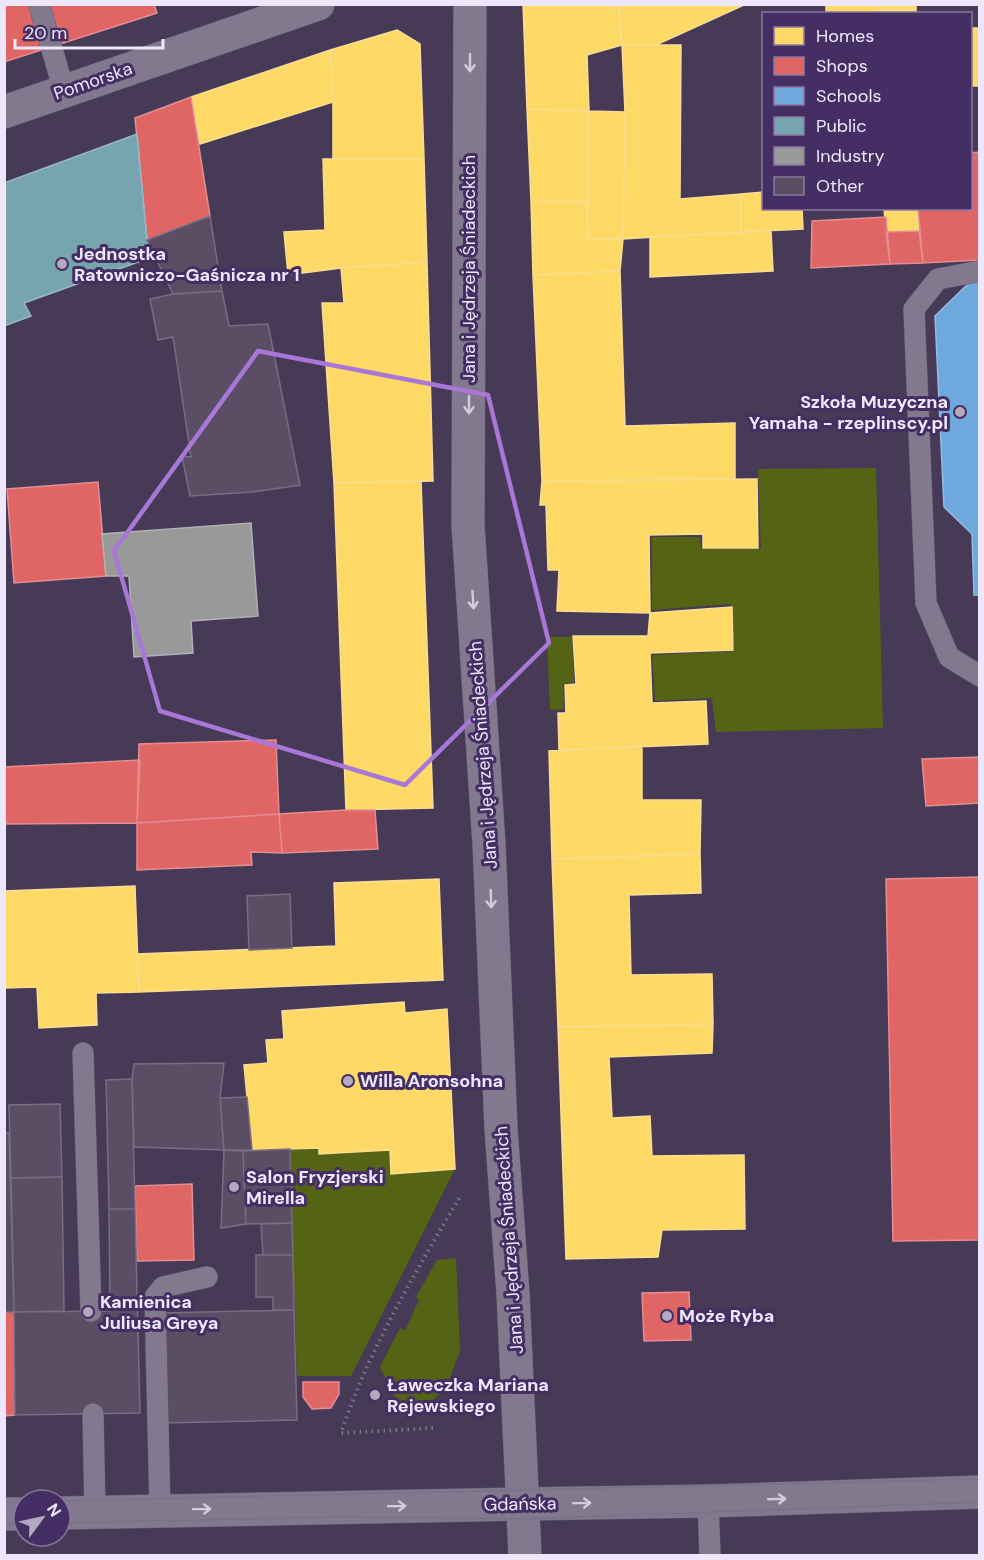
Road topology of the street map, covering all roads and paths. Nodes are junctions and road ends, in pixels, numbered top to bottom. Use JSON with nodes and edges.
{"nodes":[{"id":1,"x":39,"y":4,"type":"edge"},
{"id":2,"x":470,"y":4,"type":"edge"},
{"id":3,"x":301,"y":7,"type":"edge"},
{"id":4,"x":64,"y":91,"type":"junction"},
{"id":5,"x":4,"y":112,"type":"edge"},
{"id":6,"x":980,"y":271,"type":"edge"},
{"id":7,"x":980,"y":676,"type":"edge"},
{"id":8,"x":83,"y":1053,"type":"dead end"},
{"id":9,"x":463,"y":1192,"type":"dead end"},
{"id":10,"x":207,"y":1277,"type":"dead end"},
{"id":11,"x":91,"y":1311,"type":"dead end"},
{"id":12,"x":93,"y":1414,"type":"dead end"},
{"id":13,"x":433,"y":1428,"type":"dead end"},
{"id":14,"x":980,"y":1492,"type":"edge"},
{"id":15,"x":708,"y":1501,"type":"junction"},
{"id":16,"x":523,"y":1504,"type":"junction"},
{"id":17,"x":160,"y":1510,"type":"junction"},
{"id":18,"x":95,"y":1512,"type":"junction"},
{"id":19,"x":72,"y":1513,"type":"edge"},
{"id":20,"x":525,"y":1556,"type":"edge"},
{"id":21,"x":710,"y":1556,"type":"edge"}],
"edges":[{"from":1,"to":4,"type":"lane"},
{"from":2,"to":16,"type":"street","name":"Jana i Jędrzeja Śniadeckich","one_way":true},
{"from":3,"to":4,"type":"street","name":"Pomorska"},
{"from":4,"to":5,"type":"street","name":"Pomorska"},
{"from":6,"to":7,"type":"lane"},
{"from":8,"to":11,"type":"lane"},
{"from":9,"to":13,"type":"path"},
{"from":10,"to":17,"type":"lane"},
{"from":12,"to":18,"type":"lane"},
{"from":15,"to":14,"type":"street","name":"Gdańska","one_way":true},
{"from":16,"to":15,"type":"street","name":"Gdańska","one_way":true},
{"from":15,"to":21,"type":"lane"},
{"from":17,"to":16,"type":"street","name":"Gdańska","one_way":true},
{"from":16,"to":20,"type":"street","name":"Jana i Jędrzeja Śniadeckich"},
{"from":17,"to":18,"type":"street","name":"Gdańska"},
{"from":18,"to":19,"type":"street","name":"Gdańska"}]}
